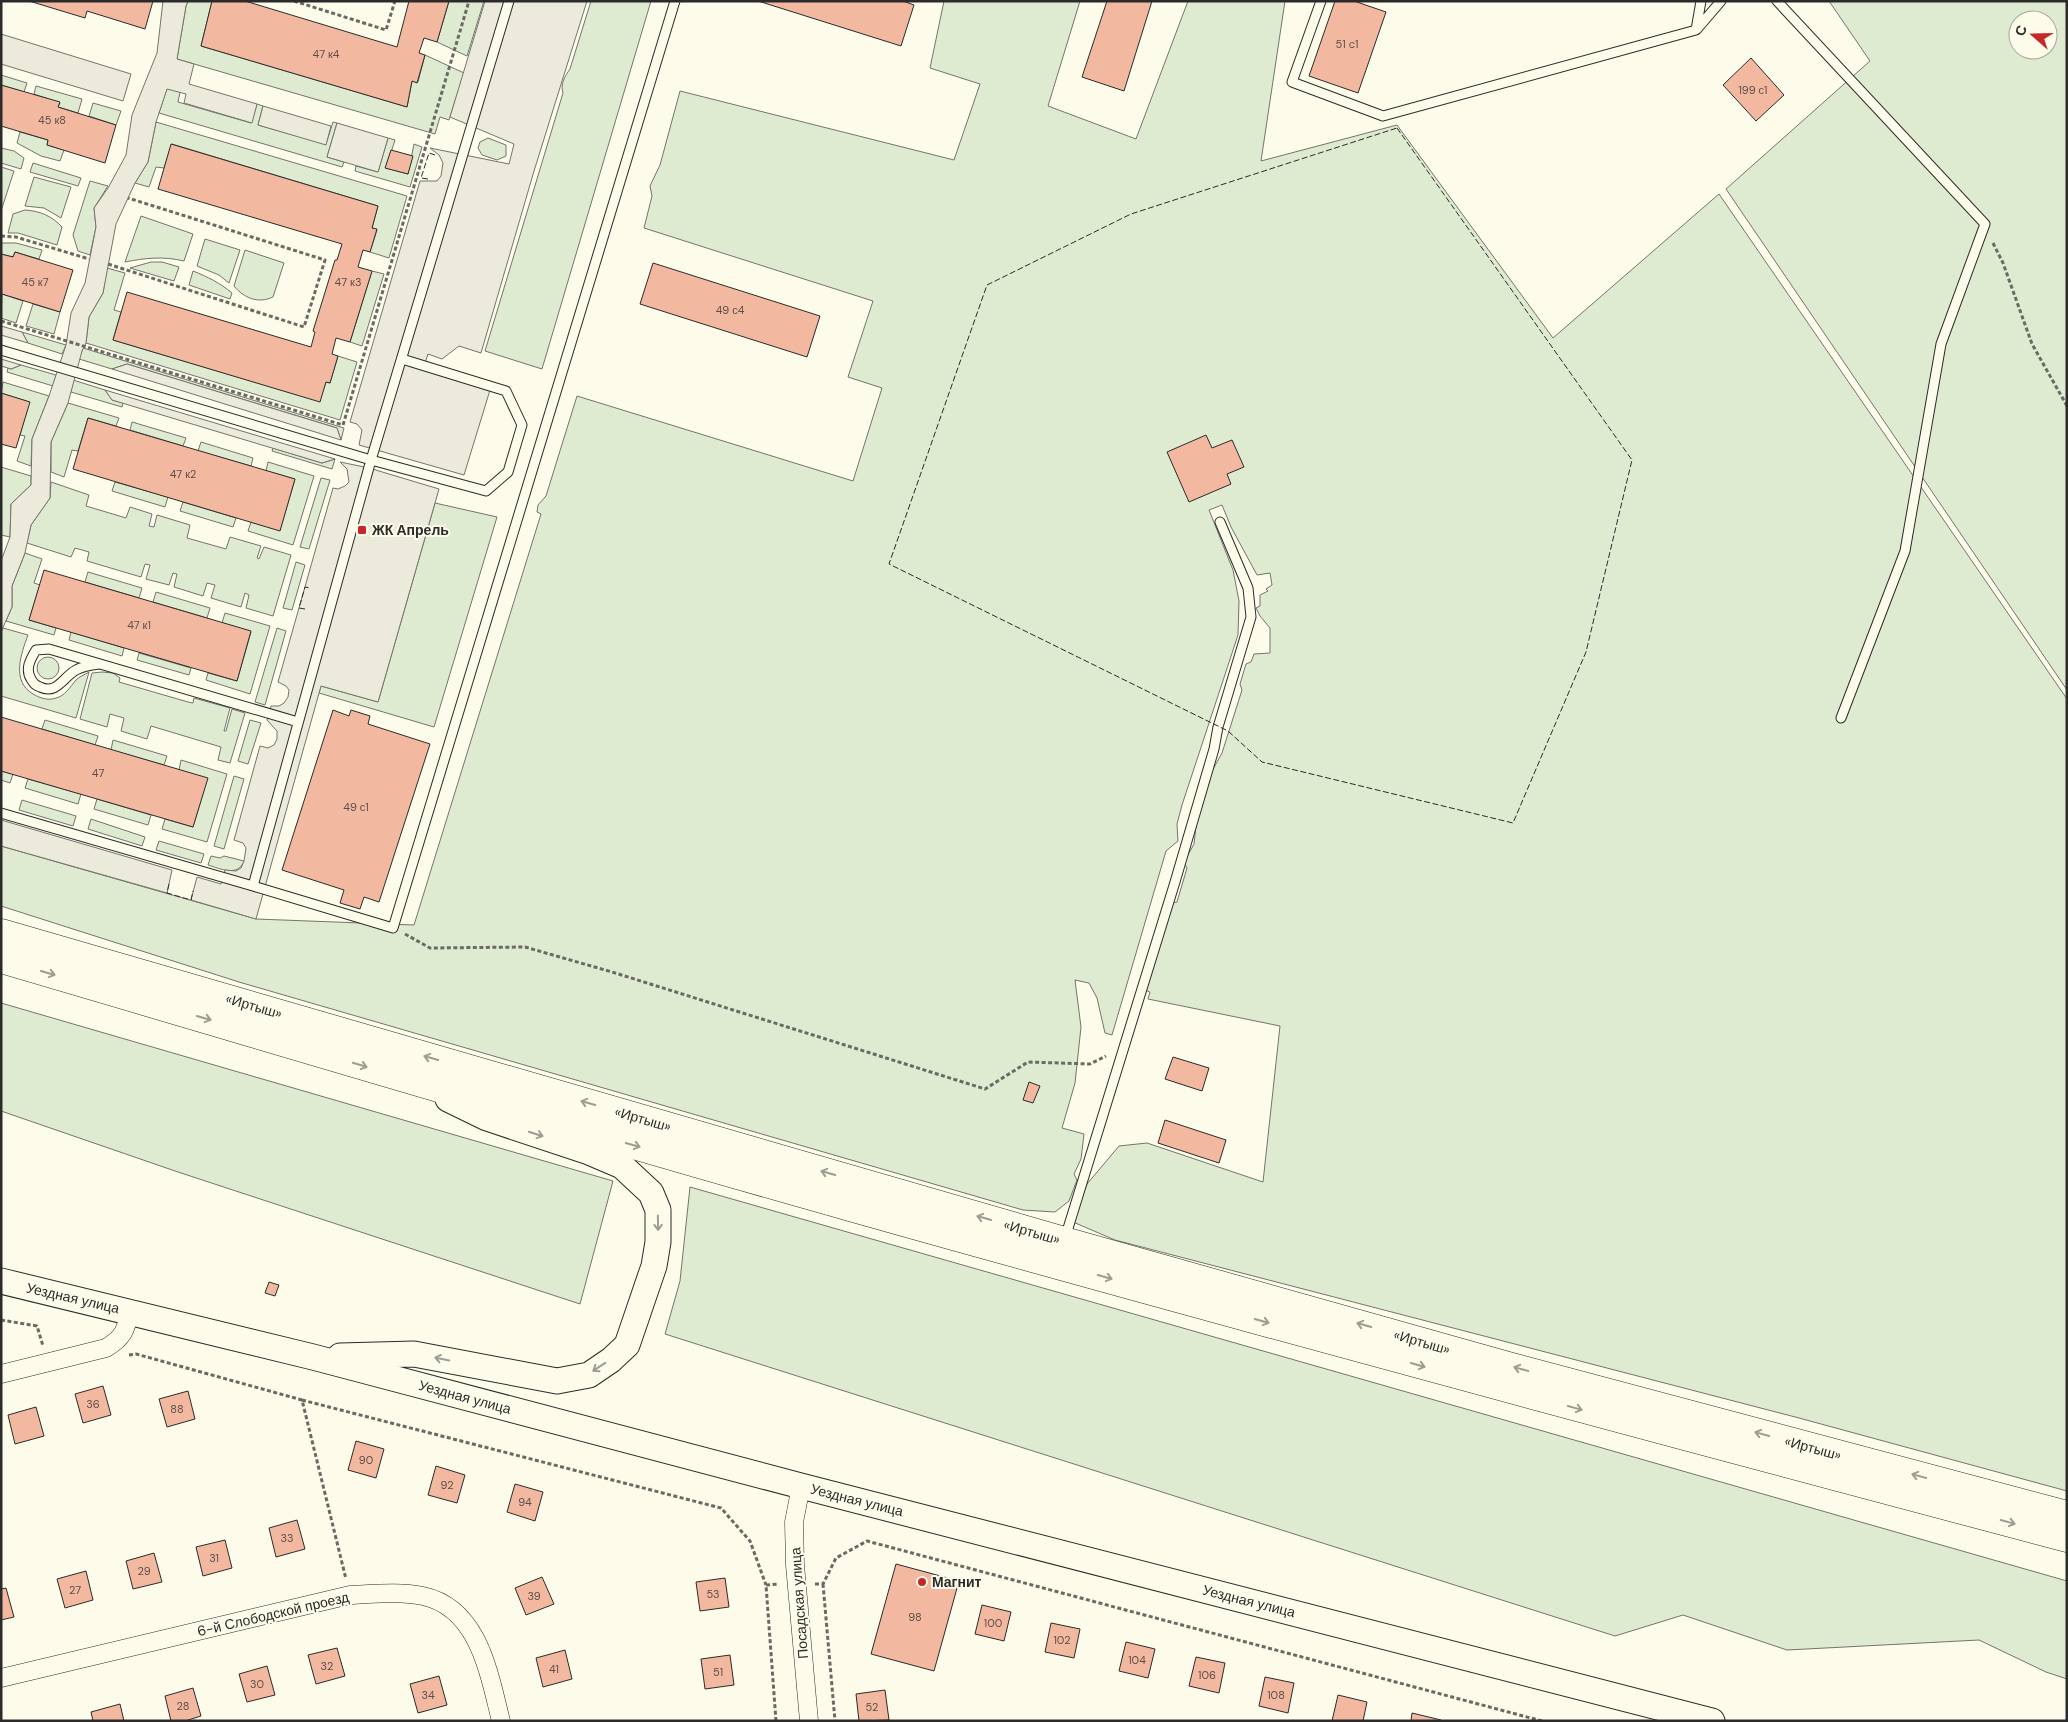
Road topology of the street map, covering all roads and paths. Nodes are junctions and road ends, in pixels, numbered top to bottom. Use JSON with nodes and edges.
{"nodes":[{"id":1,"x":294,"y":1,"type":"edge"},
{"id":2,"x":395,"y":1,"type":"edge"},
{"id":3,"x":469,"y":1,"type":"edge"},
{"id":4,"x":508,"y":1,"type":"edge"},
{"id":5,"x":675,"y":1,"type":"edge"},
{"id":6,"x":1321,"y":1,"type":"edge"},
{"id":7,"x":1701,"y":1,"type":"edge"},
{"id":8,"x":1721,"y":1,"type":"edge"},
{"id":9,"x":1777,"y":1,"type":"edge"},
{"id":10,"x":1696,"y":30,"type":"junction"},
{"id":11,"x":128,"y":198,"type":"dead end"},
{"id":12,"x":1985,"y":224,"type":"junction"},
{"id":13,"x":1,"y":236,"type":"edge"},
{"id":14,"x":89,"y":259,"type":"dead end"},
{"id":15,"x":108,"y":264,"type":"dead end"},
{"id":16,"x":1,"y":321,"type":"edge"},
{"id":17,"x":1,"y":350,"type":"edge"},
{"id":18,"x":402,"y":358,"type":"junction"},
{"id":19,"x":2067,"y":406,"type":"edge"},
{"id":20,"x":371,"y":460,"type":"junction"},
{"id":21,"x":1220,"y":522,"type":"dead end"},
{"id":22,"x":99,"y":664,"type":"junction"},
{"id":23,"x":1841,"y":718,"type":"dead end"},
{"id":24,"x":298,"y":722,"type":"junction"},
{"id":25,"x":1,"y":813,"type":"edge"},
{"id":26,"x":253,"y":886,"type":"junction"},
{"id":27,"x":393,"y":928,"type":"junction"},
{"id":28,"x":1,"y":933,"type":"edge"},
{"id":29,"x":1,"y":959,"type":"edge"},
{"id":30,"x":1125,"y":1047,"type":"junction"},
{"id":31,"x":412,"y":1081,"type":"junction"},
{"id":32,"x":1064,"y":1241,"type":"junction"},
{"id":33,"x":1,"y":1281,"type":"edge"},
{"id":34,"x":130,"y":1312,"type":"junction"},
{"id":35,"x":1,"y":1320,"type":"edge"},
{"id":36,"x":126,"y":1356,"type":"dead end"},
{"id":37,"x":313,"y":1357,"type":"junction"},
{"id":38,"x":48,"y":1363,"type":"junction"},
{"id":39,"x":1,"y":1374,"type":"edge"},
{"id":40,"x":302,"y":1400,"type":"junction"},
{"id":41,"x":802,"y":1486,"type":"junction"},
{"id":42,"x":2067,"y":1515,"type":"edge"},
{"id":43,"x":2067,"y":1538,"type":"edge"},
{"id":44,"x":797,"y":1583,"type":"junction"},
{"id":45,"x":823,"y":1584,"type":"junction"},
{"id":46,"x":766,"y":1585,"type":"junction"},
{"id":47,"x":350,"y":1595,"type":"junction"},
{"id":48,"x":1,"y":1678,"type":"edge"},
{"id":49,"x":501,"y":1721,"type":"edge"},
{"id":50,"x":776,"y":1721,"type":"edge"},
{"id":51,"x":808,"y":1721,"type":"edge"},
{"id":52,"x":835,"y":1721,"type":"edge"},
{"id":53,"x":1542,"y":1721,"type":"edge"},
{"id":54,"x":1712,"y":1721,"type":"edge"}],
"edges":[{"from":1,"to":2,"type":"path"},
{"from":3,"to":16,"type":"path"},
{"from":4,"to":18,"type":"lane"},
{"from":5,"to":27,"type":"lane"},
{"from":6,"to":10,"type":"lane"},
{"from":7,"to":10,"type":"lane"},
{"from":8,"to":10,"type":"lane"},
{"from":9,"to":12,"type":"lane"},
{"from":11,"to":15,"type":"path"},
{"from":12,"to":19,"type":"path"},
{"from":12,"to":23,"type":"lane"},
{"from":13,"to":14,"type":"path"},
{"from":17,"to":20,"type":"lane"},
{"from":18,"to":20,"type":"lane"},
{"from":18,"to":20,"type":"lane"},
{"from":20,"to":24,"type":"lane"},
{"from":21,"to":30,"type":"lane"},
{"from":22,"to":22,"type":"lane"},
{"from":22,"to":24,"type":"lane"},
{"from":24,"to":26,"type":"lane"},
{"from":25,"to":26,"type":"lane"},
{"from":26,"to":27,"type":"lane"},
{"from":27,"to":30,"type":"path"},
{"from":32,"to":28,"type":"highway","name":"«Иртыш»","one_way":true},
{"from":29,"to":31,"type":"highway","name":"«Иртыш»","one_way":true},
{"from":30,"to":32,"type":"lane"},
{"from":31,"to":37,"type":"street","one_way":true},
{"from":31,"to":43,"type":"highway","name":"«Иртыш»","one_way":true},
{"from":42,"to":32,"type":"highway","name":"«Иртыш»","one_way":true},
{"from":33,"to":34,"type":"street","name":"Уездная улица"},
{"from":34,"to":37,"type":"street","name":"Уездная улица"},
{"from":34,"to":38,"type":"street"},
{"from":35,"to":38,"type":"path"},
{"from":36,"to":40,"type":"path"},
{"from":37,"to":41,"type":"street","name":"Уездная улица"},
{"from":38,"to":39,"type":"street"},
{"from":40,"to":46,"type":"path"},
{"from":40,"to":47,"type":"path"},
{"from":41,"to":44,"type":"street","name":"Посадская улица"},
{"from":41,"to":54,"type":"street","name":"Уездная улица"},
{"from":44,"to":45,"type":"path"},
{"from":44,"to":46,"type":"path"},
{"from":44,"to":51,"type":"street","name":"Посадская улица"},
{"from":45,"to":52,"type":"path"},
{"from":45,"to":53,"type":"path"},
{"from":46,"to":50,"type":"path"},
{"from":47,"to":48,"type":"street","name":"6-й Слободской проезд"},
{"from":47,"to":49,"type":"street","name":"6-й Слободской проезд"}]}
